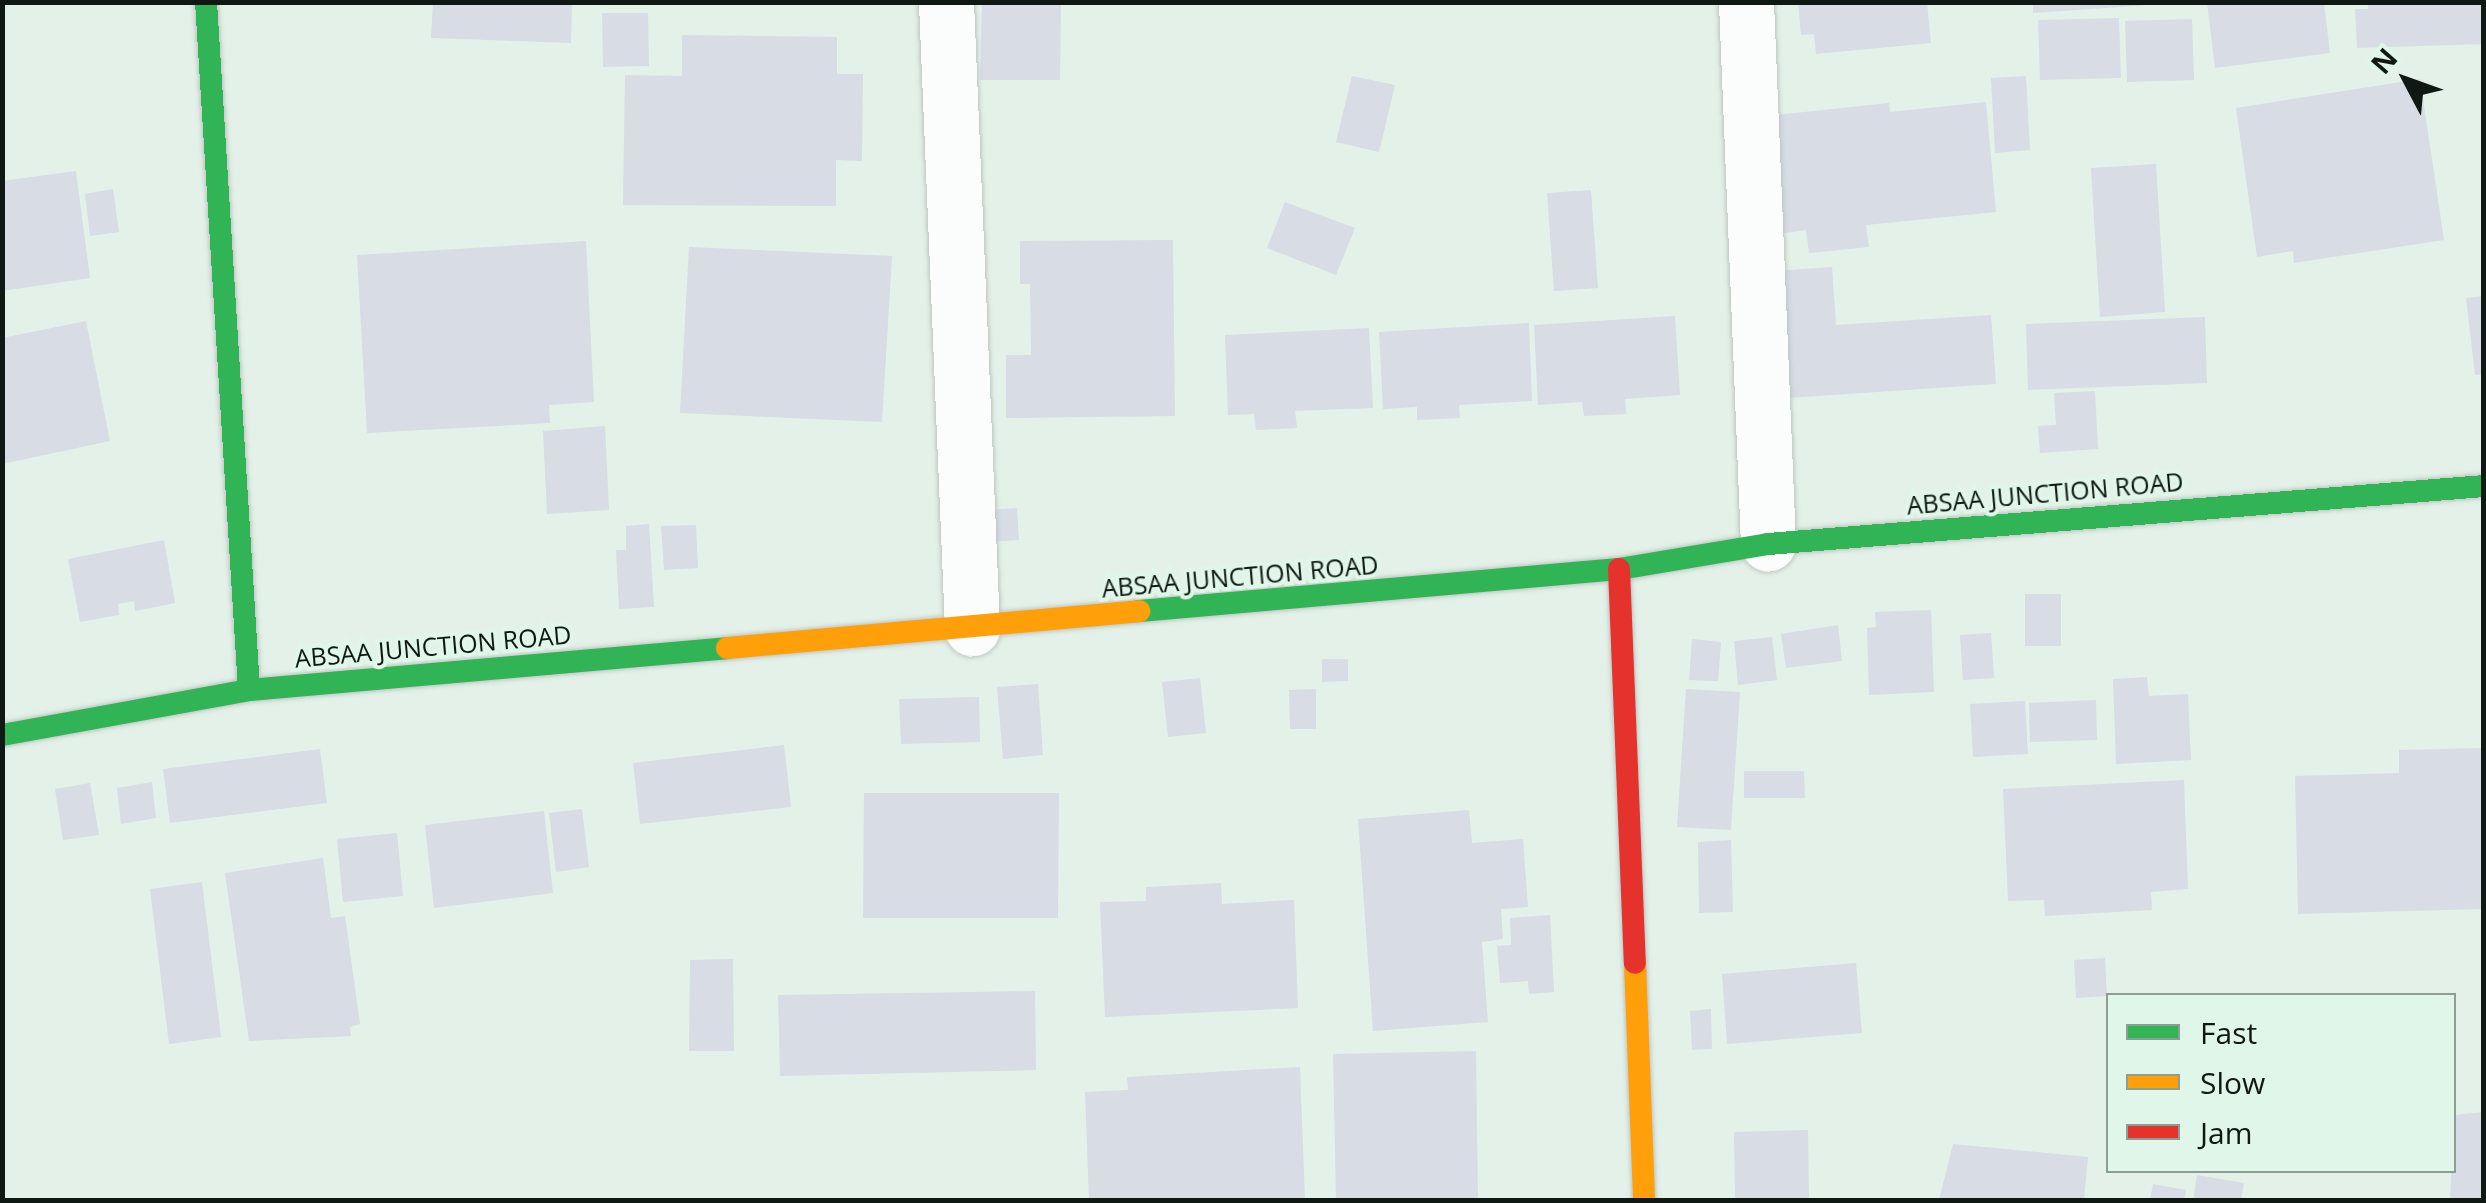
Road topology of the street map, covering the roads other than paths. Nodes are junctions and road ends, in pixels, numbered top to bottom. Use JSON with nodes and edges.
{"nodes":[{"id":1,"x":206,"y":2,"type":"edge"},
{"id":2,"x":946,"y":2,"type":"edge"},
{"id":3,"x":1746,"y":2,"type":"edge"},
{"id":4,"x":2484,"y":486,"type":"edge"},
{"id":5,"x":1768,"y":544,"type":"junction"},
{"id":6,"x":1619,"y":569,"type":"junction"},
{"id":7,"x":972,"y":628,"type":"junction"},
{"id":8,"x":249,"y":690,"type":"junction"},
{"id":9,"x":2,"y":735,"type":"edge"},
{"id":10,"x":1644,"y":1200,"type":"edge"}],
"edges":[{"from":1,"to":8,"type":"street"},
{"from":2,"to":7,"type":"street"},
{"from":3,"to":5,"type":"street"},
{"from":4,"to":5,"type":"street","name":"ABSAA JUNCTION ROAD"},
{"from":5,"to":6,"type":"street","name":"ABSAA JUNCTION ROAD"},
{"from":6,"to":7,"type":"street","name":"ABSAA JUNCTION ROAD"},
{"from":6,"to":10,"type":"street"},
{"from":7,"to":8,"type":"street","name":"ABSAA JUNCTION ROAD"},
{"from":8,"to":9,"type":"street","name":"ABSAA JUNCTION ROAD"}]}
